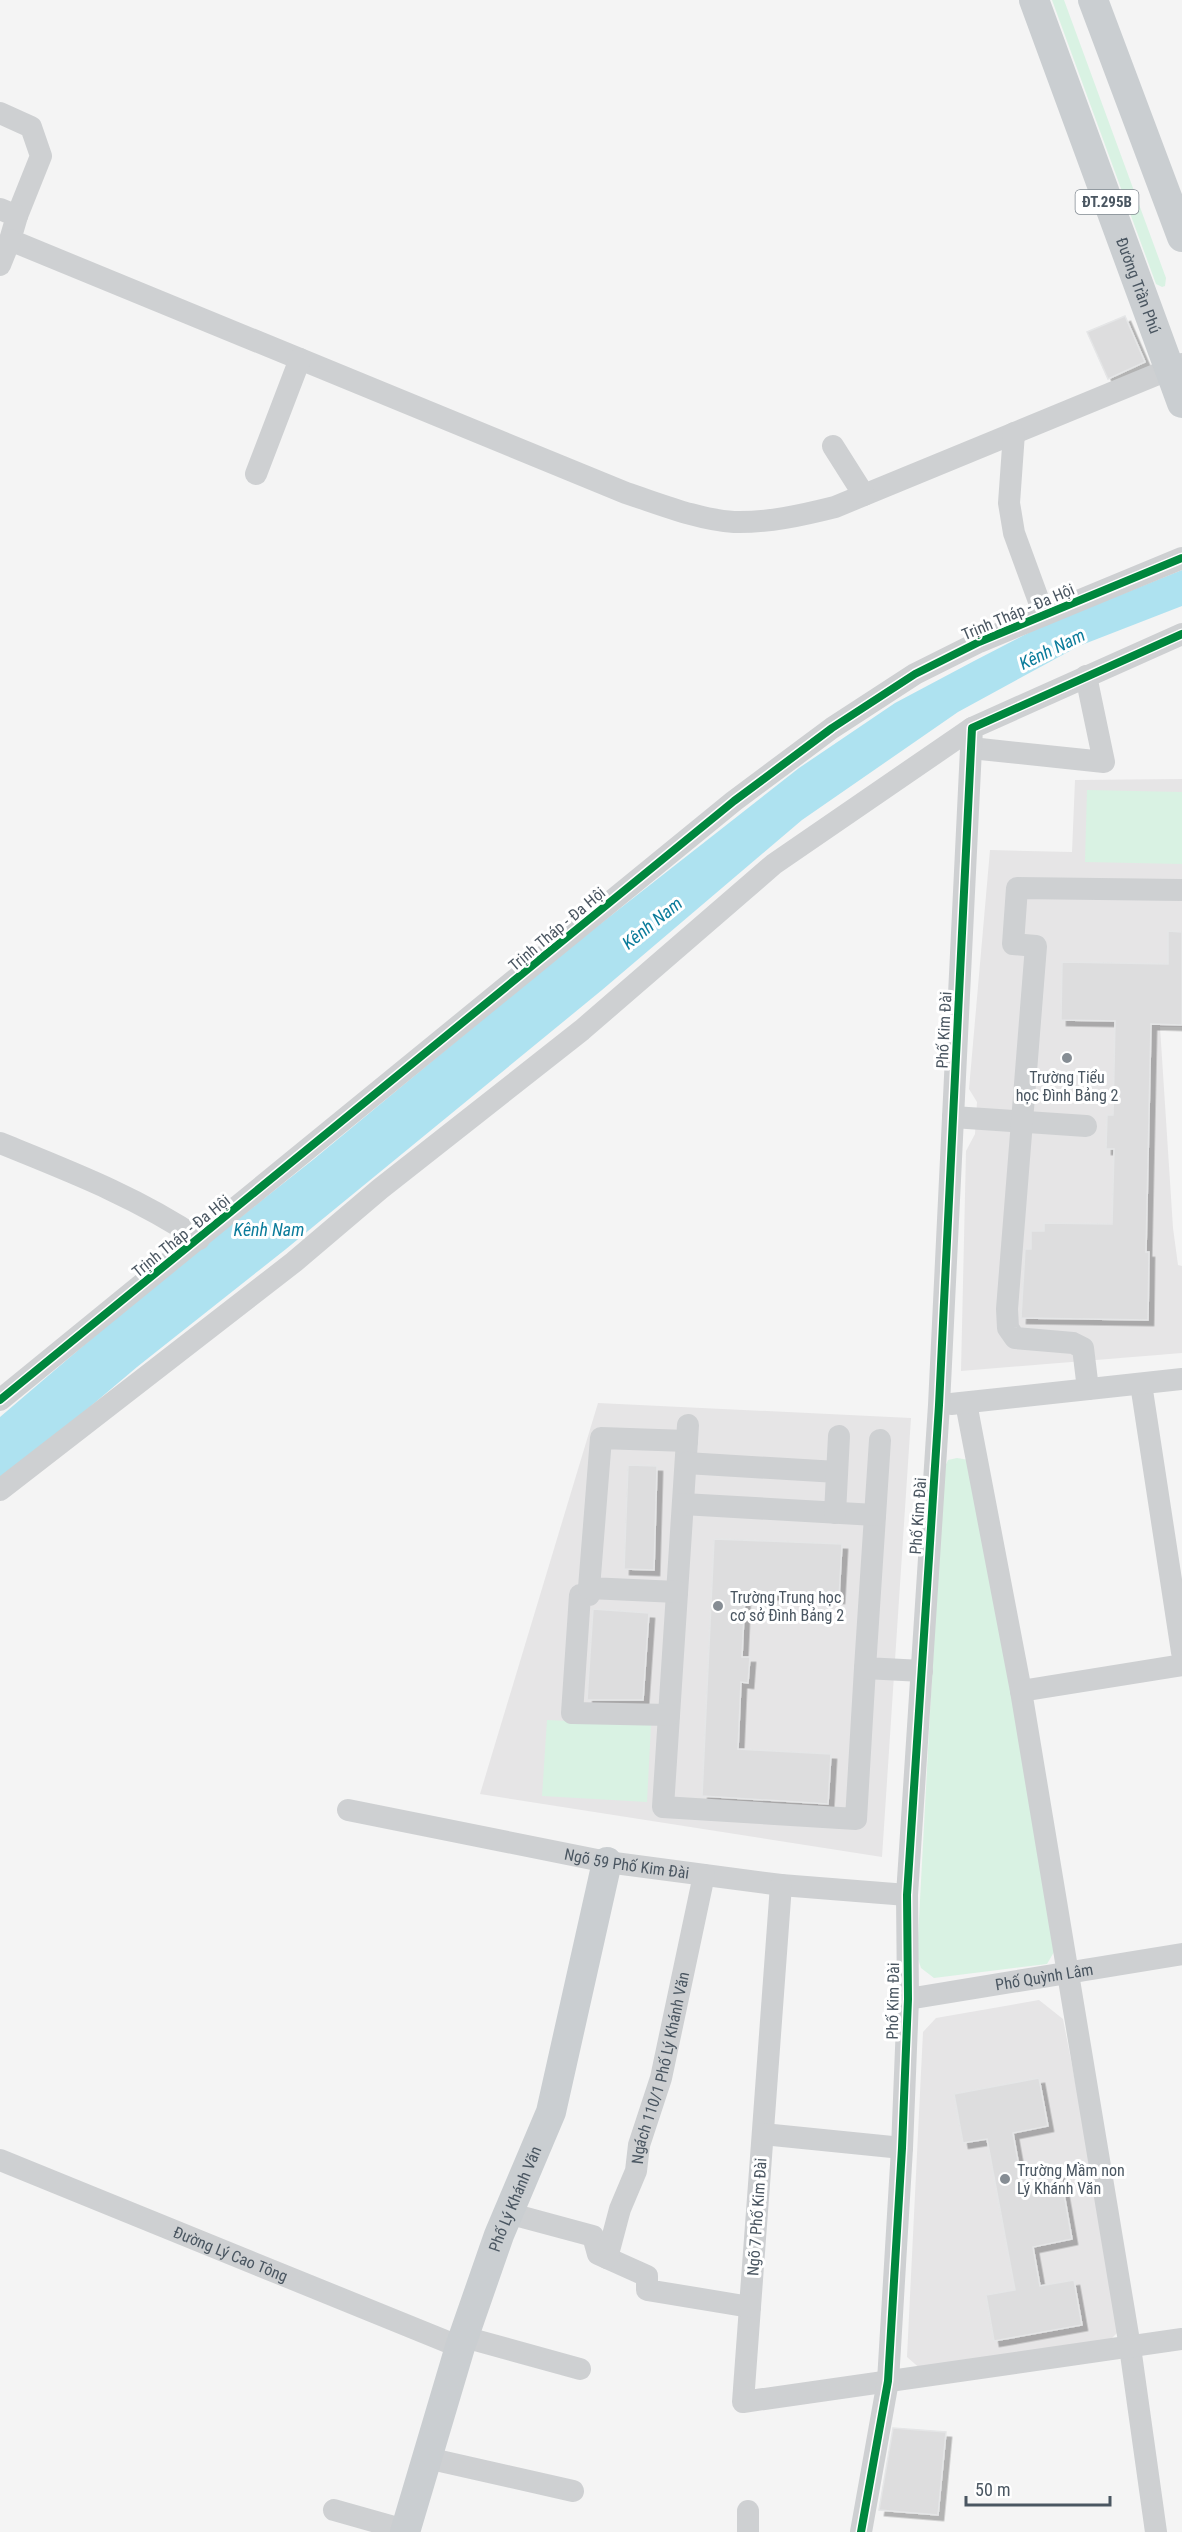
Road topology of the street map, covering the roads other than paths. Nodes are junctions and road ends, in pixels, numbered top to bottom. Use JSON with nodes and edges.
{"nodes":[{"id":1,"x":1034,"y":0,"type":"edge"},
{"id":2,"x":1093,"y":0,"type":"edge"},
{"id":3,"x":0,"y":113,"type":"edge"},
{"id":4,"x":9,"y":213,"type":"edge"},
{"id":5,"x":1182,"y":237,"type":"edge"},
{"id":6,"x":10,"y":240,"type":"junction"},
{"id":7,"x":0,"y":265,"type":"edge"},
{"id":8,"x":300,"y":359,"type":"junction"},
{"id":9,"x":1176,"y":367,"type":"edge"},
{"id":10,"x":1182,"y":403,"type":"edge"},
{"id":11,"x":1014,"y":433,"type":"junction"},
{"id":12,"x":832,"y":446,"type":"dead end"},
{"id":13,"x":256,"y":474,"type":"dead end"},
{"id":14,"x":864,"y":495,"type":"junction"},
{"id":15,"x":1182,"y":558,"type":"edge"},
{"id":16,"x":1044,"y":615,"type":"junction"},
{"id":17,"x":1182,"y":634,"type":"edge"},
{"id":18,"x":1086,"y":676,"type":"junction"},
{"id":19,"x":972,"y":738,"type":"junction"},
{"id":20,"x":1182,"y":890,"type":"edge"},
{"id":21,"x":953,"y":1117,"type":"junction"},
{"id":22,"x":1022,"y":1122,"type":"junction"},
{"id":23,"x":1086,"y":1126,"type":"dead end"},
{"id":24,"x":19,"y":1151,"type":"edge"},
{"id":25,"x":199,"y":1239,"type":"junction"},
{"id":26,"x":1182,"y":1380,"type":"edge"},
{"id":27,"x":1141,"y":1384,"type":"junction"},
{"id":28,"x":1088,"y":1389,"type":"junction"},
{"id":29,"x":0,"y":1401,"type":"edge"},
{"id":30,"x":966,"y":1403,"type":"junction"},
{"id":31,"x":939,"y":1406,"type":"junction"},
{"id":32,"x":839,"y":1436,"type":"dead end"},
{"id":33,"x":880,"y":1440,"type":"dead end"},
{"id":34,"x":687,"y":1443,"type":"junction"},
{"id":35,"x":837,"y":1472,"type":"junction"},
{"id":36,"x":0,"y":1490,"type":"edge"},
{"id":37,"x":683,"y":1504,"type":"junction"},
{"id":38,"x":836,"y":1513,"type":"junction"},
{"id":39,"x":875,"y":1515,"type":"junction"},
{"id":40,"x":589,"y":1588,"type":"junction"},
{"id":41,"x":677,"y":1592,"type":"junction"},
{"id":42,"x":1182,"y":1652,"type":"edge"},
{"id":43,"x":1182,"y":1665,"type":"edge"},
{"id":44,"x":865,"y":1668,"type":"junction"},
{"id":45,"x":922,"y":1671,"type":"junction"},
{"id":46,"x":1021,"y":1691,"type":"junction"},
{"id":47,"x":669,"y":1715,"type":"junction"},
{"id":48,"x":348,"y":1810,"type":"dead end"},
{"id":49,"x":608,"y":1862,"type":"junction"},
{"id":50,"x":704,"y":1875,"type":"junction"},
{"id":51,"x":781,"y":1885,"type":"junction"},
{"id":52,"x":907,"y":1895,"type":"junction"},
{"id":53,"x":1182,"y":1954,"type":"edge"},
{"id":54,"x":1065,"y":1972,"type":"junction"},
{"id":55,"x":908,"y":1999,"type":"junction"},
{"id":56,"x":763,"y":2134,"type":"junction"},
{"id":57,"x":902,"y":2148,"type":"junction"},
{"id":58,"x":0,"y":2160,"type":"edge"},
{"id":59,"x":508,"y":2213,"type":"junction"},
{"id":60,"x":607,"y":2258,"type":"junction"},
{"id":61,"x":750,"y":2307,"type":"junction"},
{"id":62,"x":1182,"y":2339,"type":"edge"},
{"id":63,"x":462,"y":2342,"type":"junction"},
{"id":64,"x":1130,"y":2347,"type":"junction"},
{"id":65,"x":580,"y":2369,"type":"dead end"},
{"id":66,"x":888,"y":2381,"type":"junction"},
{"id":67,"x":428,"y":2458,"type":"junction"},
{"id":68,"x":573,"y":2491,"type":"dead end"},
{"id":69,"x":334,"y":2510,"type":"dead end"},
{"id":70,"x":405,"y":2531,"type":"edge"},
{"id":71,"x":861,"y":2532,"type":"edge"},
{"id":72,"x":1156,"y":2532,"type":"edge"}],
"edges":[{"from":1,"to":9,"type":"main road","name":"Đường Trần Phú","number":"ĐT.295B"},
{"from":2,"to":5,"type":"main road","number":"ĐT.295B"},
{"from":3,"to":4,"type":"street"},
{"from":4,"to":6,"type":"street"},
{"from":6,"to":7,"type":"street"},
{"from":6,"to":8,"type":"street"},
{"from":8,"to":13,"type":"street"},
{"from":8,"to":14,"type":"street"},
{"from":9,"to":10,"type":"main road","name":"Đường Trần Phú","number":"ĐT.295B"},
{"from":9,"to":11,"type":"street"},
{"from":11,"to":14,"type":"street"},
{"from":11,"to":16,"type":"street"},
{"from":12,"to":14,"type":"street"},
{"from":15,"to":16,"type":"street","name":"Trịnh Tháp - Đa Hội"},
{"from":16,"to":25,"type":"street","name":"Trịnh Tháp - Đa Hội"},
{"from":17,"to":18,"type":"street"},
{"from":18,"to":19,"type":"street"},
{"from":18,"to":19,"type":"street"},
{"from":19,"to":21,"type":"street","name":"Phố Kim Đài"},
{"from":19,"to":36,"type":"street"},
{"from":20,"to":22,"type":"street"},
{"from":21,"to":22,"type":"street"},
{"from":21,"to":31,"type":"street","name":"Phố Kim Đài"},
{"from":22,"to":23,"type":"street"},
{"from":22,"to":28,"type":"street"},
{"from":24,"to":25,"type":"street"},
{"from":25,"to":29,"type":"street","name":"Trịnh Tháp - Đa Hội"},
{"from":26,"to":27,"type":"street"},
{"from":27,"to":28,"type":"street"},
{"from":27,"to":42,"type":"street"},
{"from":28,"to":30,"type":"street"},
{"from":30,"to":31,"type":"street"},
{"from":30,"to":46,"type":"street"},
{"from":31,"to":45,"type":"street","name":"Phố Kim Đài"},
{"from":32,"to":35,"type":"street"},
{"from":33,"to":39,"type":"street"},
{"from":34,"to":35,"type":"street"},
{"from":34,"to":37,"type":"street"},
{"from":34,"to":40,"type":"street"},
{"from":35,"to":38,"type":"street"},
{"from":37,"to":38,"type":"street"},
{"from":37,"to":41,"type":"street"},
{"from":38,"to":39,"type":"street"},
{"from":39,"to":44,"type":"street"},
{"from":40,"to":41,"type":"street"},
{"from":40,"to":47,"type":"street"},
{"from":41,"to":47,"type":"street"},
{"from":43,"to":46,"type":"street"},
{"from":44,"to":45,"type":"street"},
{"from":44,"to":47,"type":"street"},
{"from":45,"to":52,"type":"street","name":"Phố Kim Đài"},
{"from":46,"to":54,"type":"street"},
{"from":48,"to":49,"type":"street","name":"Ngõ 59 Phố Kim Đài"},
{"from":49,"to":50,"type":"street","name":"Ngõ 59 Phố Kim Đài"},
{"from":49,"to":59,"type":"main road","name":"Phố Lý Khánh Văn"},
{"from":50,"to":51,"type":"street","name":"Ngõ 59 Phố Kim Đài"},
{"from":50,"to":60,"type":"street","name":"Ngách 110/1 Phố Lý Khánh Văn"},
{"from":51,"to":52,"type":"street","name":"Ngõ 59 Phố Kim Đài"},
{"from":51,"to":56,"type":"street","name":"Ngõ 7 Phố Kim Đài"},
{"from":52,"to":55,"type":"street","name":"Phố Kim Đài"},
{"from":53,"to":54,"type":"street","name":"Phố Quỳnh Lâm"},
{"from":54,"to":55,"type":"street","name":"Phố Quỳnh Lâm"},
{"from":54,"to":64,"type":"street"},
{"from":55,"to":57,"type":"street","name":"Phố Kim Đài"},
{"from":56,"to":57,"type":"street"},
{"from":56,"to":61,"type":"street","name":"Ngõ 7 Phố Kim Đài"},
{"from":57,"to":66,"type":"street","name":"Phố Kim Đài"},
{"from":58,"to":63,"type":"street","name":"Đường Lý Cao Tông"},
{"from":59,"to":60,"type":"street"},
{"from":59,"to":63,"type":"main road","name":"Phố Lý Khánh Văn"},
{"from":60,"to":61,"type":"street"},
{"from":61,"to":66,"type":"street","name":"Ngõ 7 Phố Kim Đài"},
{"from":62,"to":64,"type":"street"},
{"from":63,"to":65,"type":"street","name":"Đường Lý Cao Tông"},
{"from":63,"to":67,"type":"main road","name":"Phố Lý Khánh Văn"},
{"from":64,"to":66,"type":"street"},
{"from":64,"to":72,"type":"street"},
{"from":66,"to":71,"type":"street","name":"Phố Kim Đài"},
{"from":67,"to":68,"type":"street"},
{"from":67,"to":70,"type":"main road","name":"Phố Lý Khánh Văn"},
{"from":69,"to":70,"type":"street"}]}
